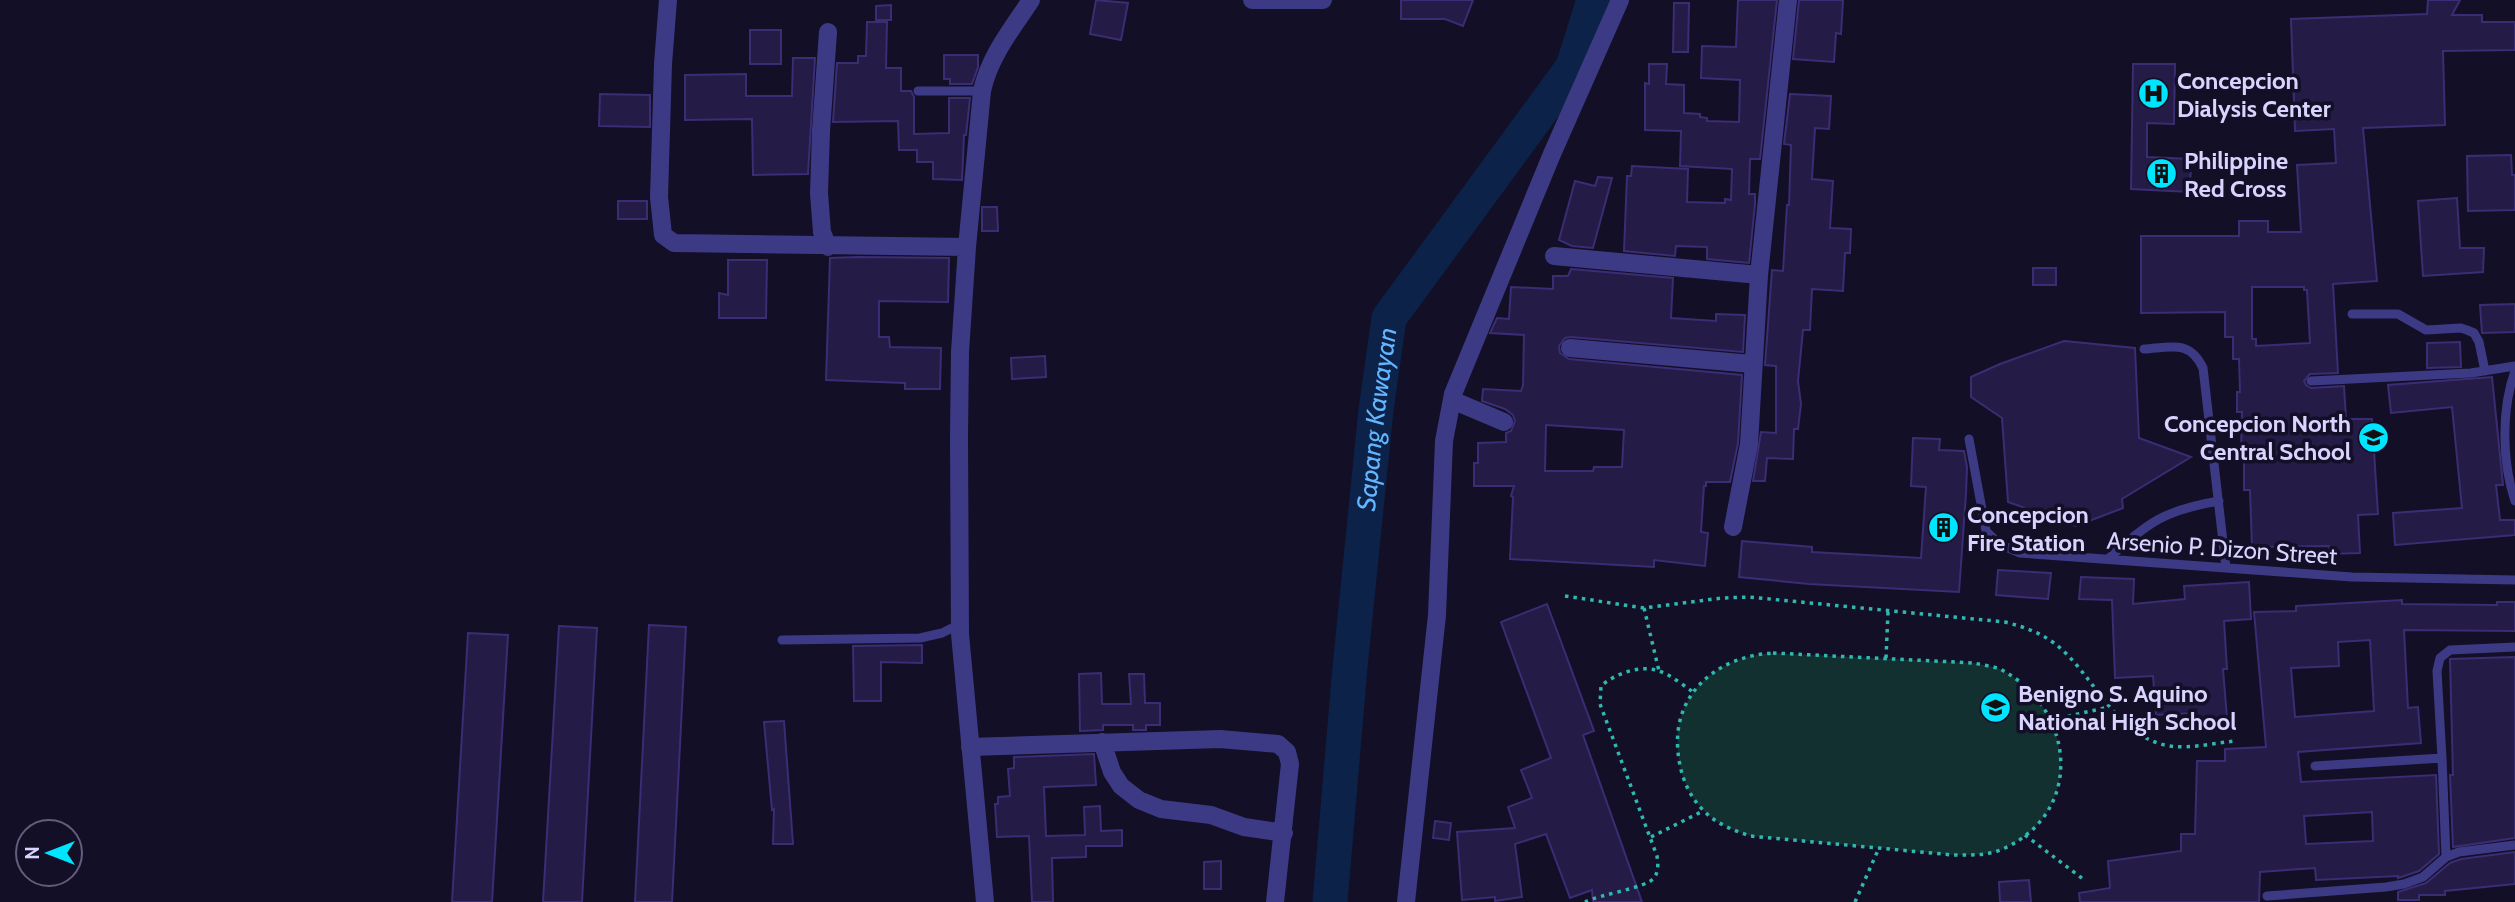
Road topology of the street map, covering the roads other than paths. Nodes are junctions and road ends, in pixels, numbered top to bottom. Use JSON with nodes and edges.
{"nodes":[{"id":1,"x":668,"y":0,"type":"edge"},
{"id":2,"x":1031,"y":0,"type":"edge"},
{"id":3,"x":1252,"y":0,"type":"edge"},
{"id":4,"x":1323,"y":0,"type":"edge"},
{"id":5,"x":1620,"y":0,"type":"edge"},
{"id":6,"x":1788,"y":0,"type":"edge"},
{"id":7,"x":828,"y":32,"type":"dead end"},
{"id":8,"x":918,"y":92,"type":"dead end"},
{"id":9,"x":982,"y":92,"type":"junction"},
{"id":10,"x":828,"y":247,"type":"junction"},
{"id":11,"x":967,"y":247,"type":"junction"},
{"id":12,"x":1554,"y":256,"type":"dead end"},
{"id":13,"x":1759,"y":275,"type":"junction"},
{"id":14,"x":2352,"y":314,"type":"dead end"},
{"id":15,"x":1570,"y":348,"type":"dead end"},
{"id":16,"x":2144,"y":349,"type":"dead end"},
{"id":17,"x":1752,"y":364,"type":"junction"},
{"id":18,"x":2515,"y":369,"type":"edge"},
{"id":19,"x":2484,"y":371,"type":"junction"},
{"id":20,"x":2311,"y":381,"type":"dead end"},
{"id":21,"x":1452,"y":400,"type":"junction"},
{"id":22,"x":1504,"y":422,"type":"dead end"},
{"id":23,"x":1969,"y":439,"type":"dead end"},
{"id":24,"x":2219,"y":501,"type":"junction"},
{"id":25,"x":2515,"y":501,"type":"edge"},
{"id":26,"x":1733,"y":527,"type":"dead end"},
{"id":27,"x":2108,"y":559,"type":"junction"},
{"id":28,"x":2226,"y":568,"type":"junction"},
{"id":29,"x":2515,"y":580,"type":"edge"},
{"id":30,"x":960,"y":624,"type":"junction"},
{"id":31,"x":782,"y":640,"type":"dead end"},
{"id":32,"x":2515,"y":647,"type":"edge"},
{"id":33,"x":1102,"y":742,"type":"junction"},
{"id":34,"x":970,"y":747,"type":"junction"},
{"id":35,"x":2442,"y":758,"type":"junction"},
{"id":36,"x":2315,"y":766,"type":"dead end"},
{"id":37,"x":1284,"y":833,"type":"junction"},
{"id":38,"x":2515,"y":845,"type":"edge"},
{"id":39,"x":2446,"y":857,"type":"junction"},
{"id":40,"x":2267,"y":896,"type":"dead end"},
{"id":41,"x":985,"y":902,"type":"edge"},
{"id":42,"x":1275,"y":902,"type":"edge"},
{"id":43,"x":1405,"y":902,"type":"edge"}],
"edges":[{"from":1,"to":10,"type":"street"},
{"from":2,"to":9,"type":"street"},
{"from":3,"to":4,"type":"street"},
{"from":5,"to":21,"type":"street"},
{"from":6,"to":13,"type":"street"},
{"from":7,"to":10,"type":"street"},
{"from":8,"to":9,"type":"lane"},
{"from":9,"to":11,"type":"street"},
{"from":10,"to":11,"type":"street"},
{"from":11,"to":30,"type":"street"},
{"from":12,"to":13,"type":"street"},
{"from":13,"to":17,"type":"street"},
{"from":14,"to":19,"type":"lane"},
{"from":15,"to":17,"type":"street"},
{"from":16,"to":24,"type":"lane"},
{"from":17,"to":26,"type":"street"},
{"from":18,"to":19,"type":"lane"},
{"from":18,"to":25,"type":"lane"},
{"from":19,"to":20,"type":"lane"},
{"from":21,"to":22,"type":"street"},
{"from":21,"to":43,"type":"street"},
{"from":23,"to":27,"type":"lane","name":"Arsenio P. Dizon Street"},
{"from":24,"to":27,"type":"lane"},
{"from":24,"to":28,"type":"lane"},
{"from":27,"to":28,"type":"lane","name":"Arsenio P. Dizon Street"},
{"from":28,"to":29,"type":"lane","name":"Arsenio P. Dizon Street"},
{"from":30,"to":31,"type":"lane"},
{"from":30,"to":34,"type":"street"},
{"from":32,"to":35,"type":"lane"},
{"from":33,"to":34,"type":"street"},
{"from":33,"to":37,"type":"street"},
{"from":33,"to":37,"type":"street"},
{"from":34,"to":41,"type":"street"},
{"from":35,"to":36,"type":"lane"},
{"from":35,"to":39,"type":"lane"},
{"from":37,"to":42,"type":"street"},
{"from":38,"to":39,"type":"lane"},
{"from":39,"to":40,"type":"lane"}]}
